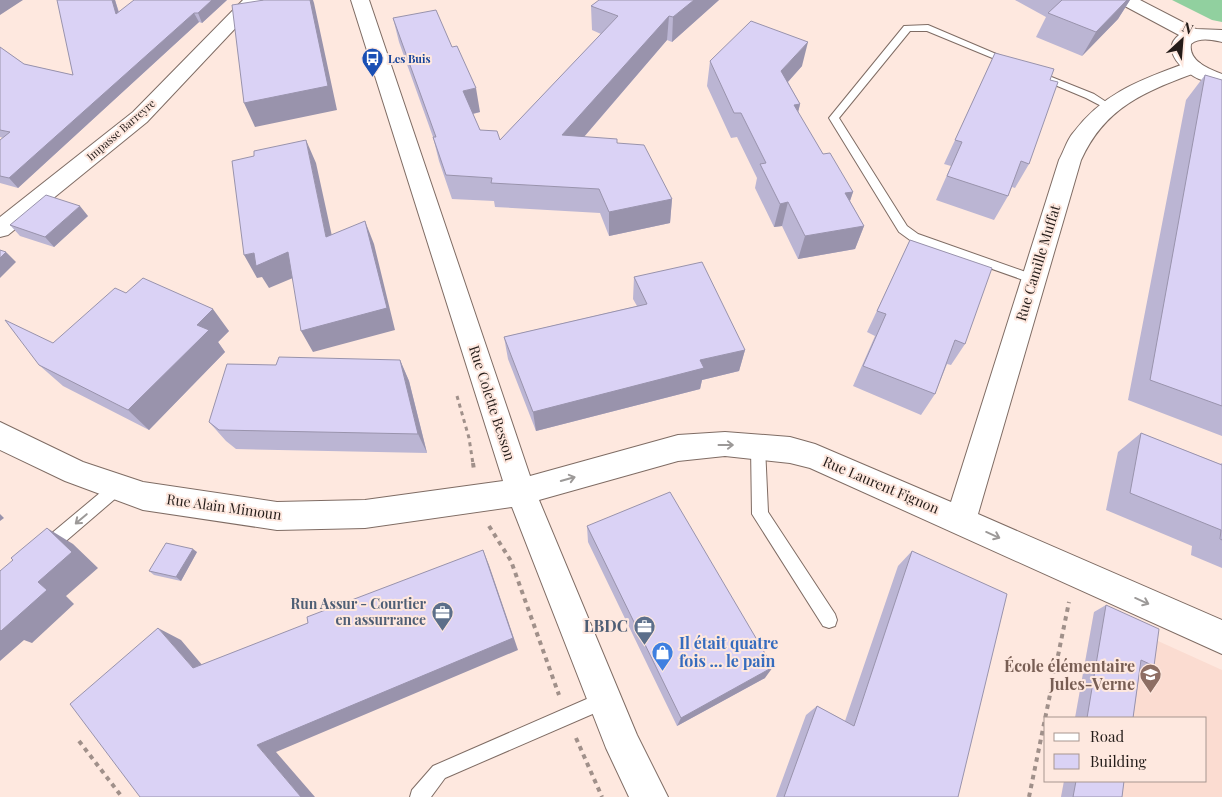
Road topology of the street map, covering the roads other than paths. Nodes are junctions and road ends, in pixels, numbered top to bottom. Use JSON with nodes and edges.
{"nodes":[{"id":1,"x":253,"y":0,"type":"edge"},
{"id":2,"x":360,"y":0,"type":"edge"},
{"id":3,"x":1126,"y":0,"type":"edge"},
{"id":4,"x":1193,"y":35,"type":"junction"},
{"id":5,"x":1222,"y":36,"type":"edge"},
{"id":6,"x":1192,"y":67,"type":"junction"},
{"id":7,"x":1222,"y":80,"type":"edge"},
{"id":8,"x":1109,"y":107,"type":"junction"},
{"id":9,"x":0,"y":229,"type":"edge"},
{"id":10,"x":1033,"y":279,"type":"junction"},
{"id":11,"x":2,"y":439,"type":"edge"},
{"id":12,"x":758,"y":447,"type":"junction"},
{"id":13,"x":118,"y":487,"type":"junction"},
{"id":14,"x":521,"y":492,"type":"junction"},
{"id":15,"x":961,"y":520,"type":"junction"},
{"id":16,"x":37,"y":555,"type":"edge"},
{"id":17,"x":829,"y":620,"type":"dead end"},
{"id":18,"x":1222,"y":637,"type":"edge"},
{"id":19,"x":605,"y":700,"type":"junction"},
{"id":20,"x":418,"y":797,"type":"edge"},
{"id":21,"x":650,"y":797,"type":"edge"}],
"edges":[{"from":1,"to":9,"type":"street","name":"Impasse Barreyre"},
{"from":2,"to":14,"type":"street","name":"Rue Colette Besson"},
{"from":3,"to":4,"type":"street"},
{"from":4,"to":5,"type":"street"},
{"from":4,"to":6,"type":"street"},
{"from":6,"to":7,"type":"street"},
{"from":6,"to":8,"type":"street","name":"Rue Camille Muffat"},
{"from":8,"to":10,"type":"street","name":"Rue Camille Muffat"},
{"from":8,"to":10,"type":"lane"},
{"from":10,"to":15,"type":"street","name":"Rue Camille Muffat"},
{"from":11,"to":13,"type":"street","name":"Rue Alain Mimoun"},
{"from":14,"to":12,"type":"street","name":"Rue Laurent Fignon","one_way":true},
{"from":12,"to":15,"type":"street","name":"Rue Laurent Fignon"},
{"from":12,"to":17,"type":"lane"},
{"from":13,"to":14,"type":"street","name":"Rue Alain Mimoun"},
{"from":13,"to":16,"type":"lane","one_way":true},
{"from":14,"to":19,"type":"street","name":"Rue Colette Besson"},
{"from":15,"to":18,"type":"street","name":"Rue Laurent Fignon","one_way":true},
{"from":19,"to":20,"type":"lane"},
{"from":19,"to":21,"type":"street","name":"Rue Colette Besson"}]}
